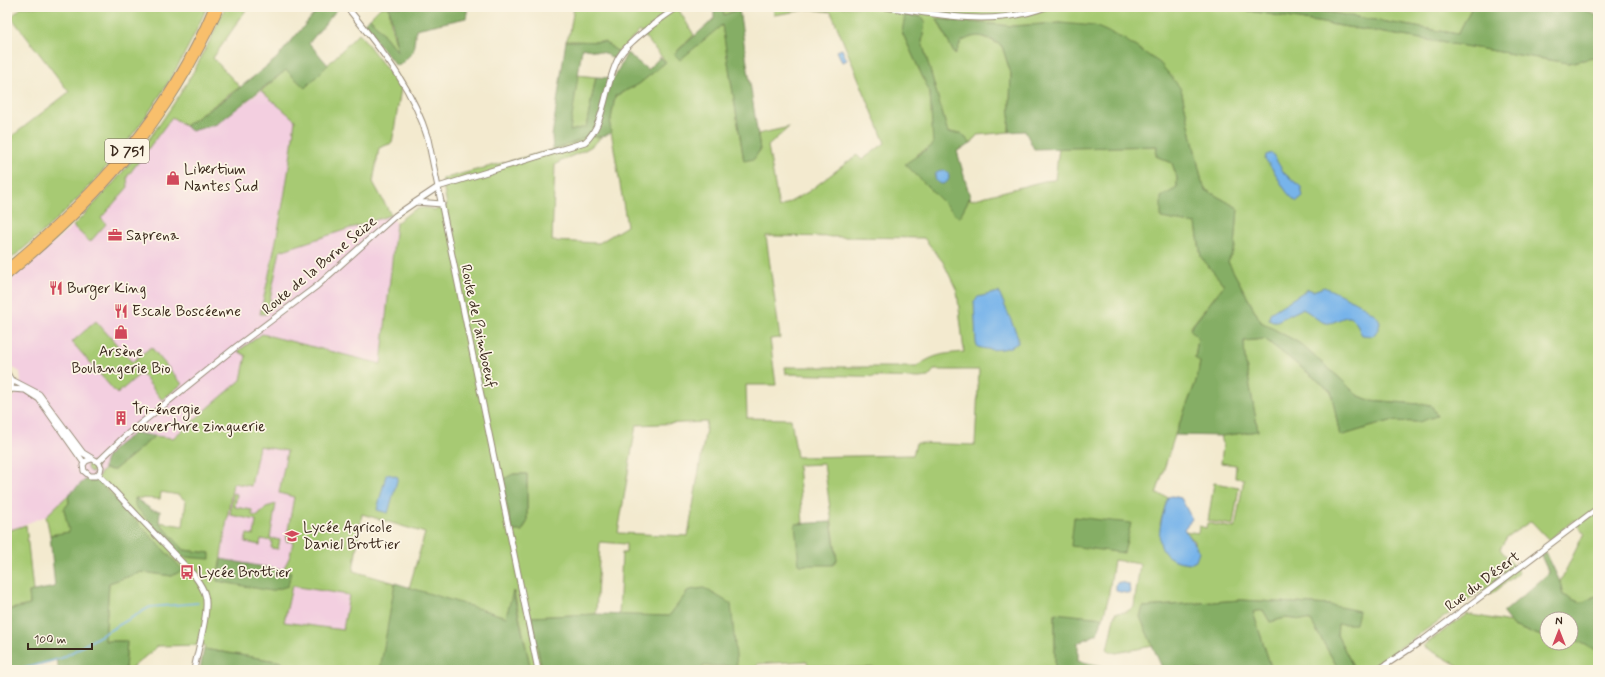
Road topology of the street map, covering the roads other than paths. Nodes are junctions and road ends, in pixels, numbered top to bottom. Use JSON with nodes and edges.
{"nodes":[{"id":1,"x":213,"y":7,"type":"edge"},
{"id":2,"x":220,"y":7,"type":"edge"},
{"id":3,"x":347,"y":7,"type":"edge"},
{"id":4,"x":678,"y":7,"type":"edge"},
{"id":5,"x":886,"y":7,"type":"edge"},
{"id":6,"x":1046,"y":7,"type":"edge"},
{"id":7,"x":1592,"y":7,"type":"edge"},
{"id":8,"x":1598,"y":10,"type":"edge"},
{"id":9,"x":438,"y":187,"type":"junction"},
{"id":10,"x":415,"y":202,"type":"junction"},
{"id":11,"x":442,"y":204,"type":"junction"},
{"id":12,"x":7,"y":268,"type":"edge"},
{"id":13,"x":7,"y":276,"type":"edge"},
{"id":14,"x":7,"y":374,"type":"edge"},
{"id":15,"x":12,"y":380,"type":"junction"},
{"id":16,"x":11,"y":389,"type":"junction"},
{"id":17,"x":7,"y":394,"type":"edge"},
{"id":18,"x":92,"y":459,"type":"junction"},
{"id":19,"x":98,"y":462,"type":"junction"},
{"id":20,"x":84,"y":463,"type":"junction"},
{"id":21,"x":98,"y":474,"type":"junction"},
{"id":22,"x":1598,"y":508,"type":"edge"},
{"id":23,"x":194,"y":670,"type":"edge"},
{"id":24,"x":538,"y":670,"type":"edge"},
{"id":25,"x":1378,"y":670,"type":"edge"}],
"edges":[{"from":1,"to":12,"type":"highway","number":"D 751"},
{"from":2,"to":13,"type":"highway","number":"D 751"},
{"from":3,"to":9,"type":"street","name":"Route de Paimboeuf"},
{"from":4,"to":9,"type":"street","name":"Route de la Borne Seize"},
{"from":5,"to":6,"type":"street"},
{"from":7,"to":8,"type":"highway"},
{"from":9,"to":10,"type":"street","name":"Route de la Borne Seize"},
{"from":9,"to":11,"type":"street","name":"Route de Paimboeuf"},
{"from":10,"to":11,"type":"street"},
{"from":10,"to":19,"type":"street","name":"Route de la Borne Seize"},
{"from":11,"to":24,"type":"street","name":"Route de Paimboeuf"},
{"from":14,"to":15,"type":"street"},
{"from":15,"to":16,"type":"street"},
{"from":15,"to":18,"type":"street"},
{"from":16,"to":17,"type":"street"},
{"from":16,"to":20,"type":"street"},
{"from":18,"to":19,"type":"street"},
{"from":18,"to":20,"type":"street"},
{"from":19,"to":21,"type":"street"},
{"from":20,"to":21,"type":"street"},
{"from":21,"to":23,"type":"street"},
{"from":22,"to":25,"type":"street","name":"Rue du Désert"}]}
